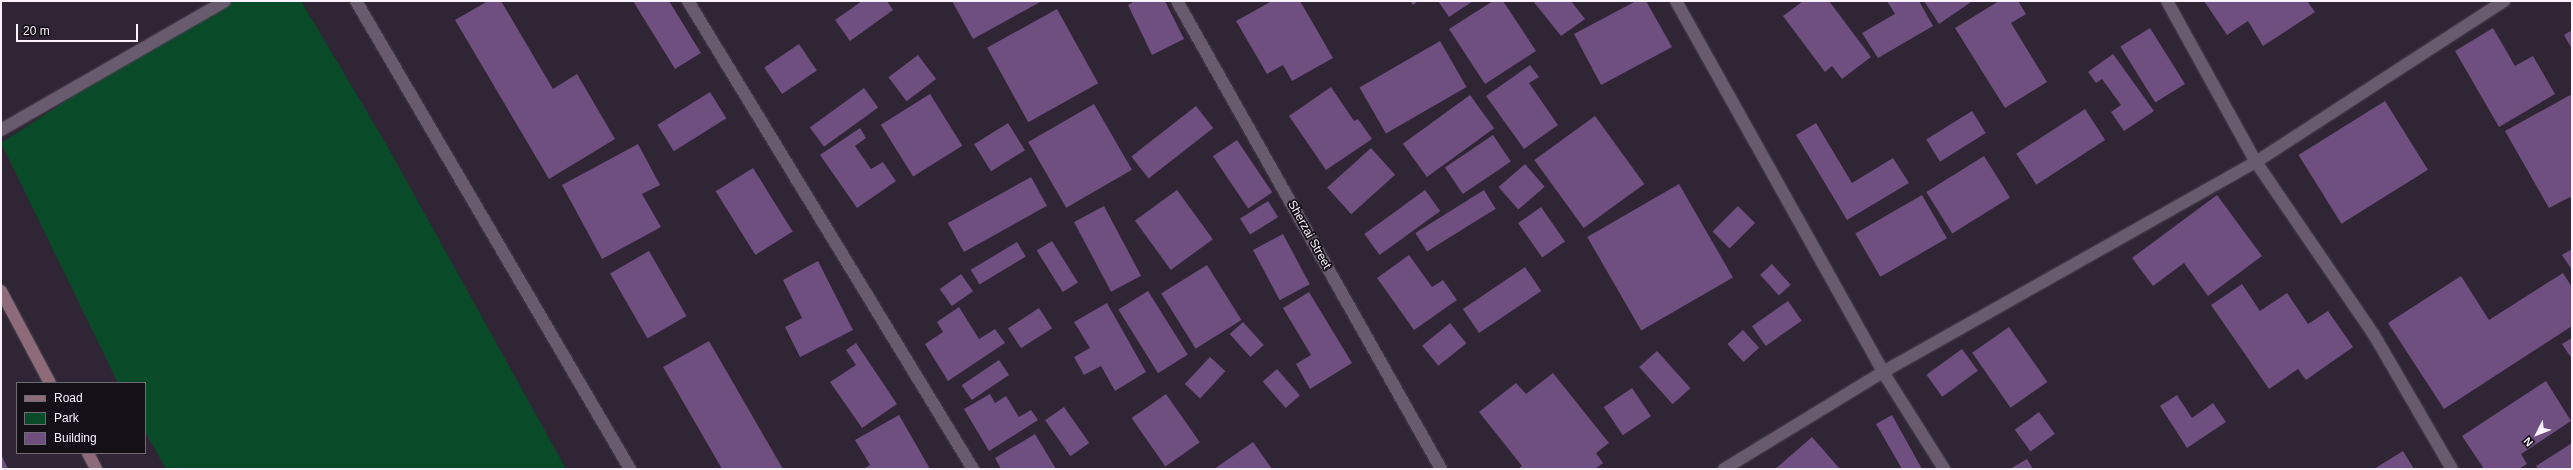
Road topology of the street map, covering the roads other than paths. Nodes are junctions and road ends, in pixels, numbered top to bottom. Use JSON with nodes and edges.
{"nodes":[{"id":1,"x":225,"y":1,"type":"edge"},
{"id":2,"x":356,"y":1,"type":"edge"},
{"id":3,"x":688,"y":1,"type":"edge"},
{"id":4,"x":1177,"y":1,"type":"edge"},
{"id":5,"x":1676,"y":1,"type":"edge"},
{"id":6,"x":2167,"y":1,"type":"edge"},
{"id":7,"x":2504,"y":1,"type":"edge"},
{"id":8,"x":1,"y":130,"type":"edge"},
{"id":9,"x":2256,"y":162,"type":"junction"},
{"id":10,"x":1,"y":291,"type":"edge"},
{"id":11,"x":5,"y":309,"type":"edge"},
{"id":12,"x":1883,"y":372,"type":"junction"},
{"id":13,"x":49,"y":382,"type":"edge"},
{"id":14,"x":88,"y":454,"type":"edge"},
{"id":15,"x":96,"y":469,"type":"edge"},
{"id":16,"x":630,"y":469,"type":"edge"},
{"id":17,"x":973,"y":469,"type":"edge"},
{"id":18,"x":1442,"y":469,"type":"edge"},
{"id":19,"x":1724,"y":469,"type":"edge"},
{"id":20,"x":1944,"y":469,"type":"edge"},
{"id":21,"x":2452,"y":469,"type":"edge"}],
"edges":[{"from":1,"to":8,"type":"street"},
{"from":2,"to":16,"type":"street"},
{"from":3,"to":17,"type":"street"},
{"from":4,"to":18,"type":"street","name":"Sherzai Street"},
{"from":5,"to":12,"type":"street"},
{"from":6,"to":9,"type":"street"},
{"from":7,"to":9,"type":"street"},
{"from":9,"to":12,"type":"street"},
{"from":9,"to":21,"type":"street"},
{"from":10,"to":11,"type":"main road"},
{"from":11,"to":13,"type":"main road"},
{"from":12,"to":19,"type":"street"},
{"from":12,"to":20,"type":"street"},
{"from":14,"to":15,"type":"main road"}]}
